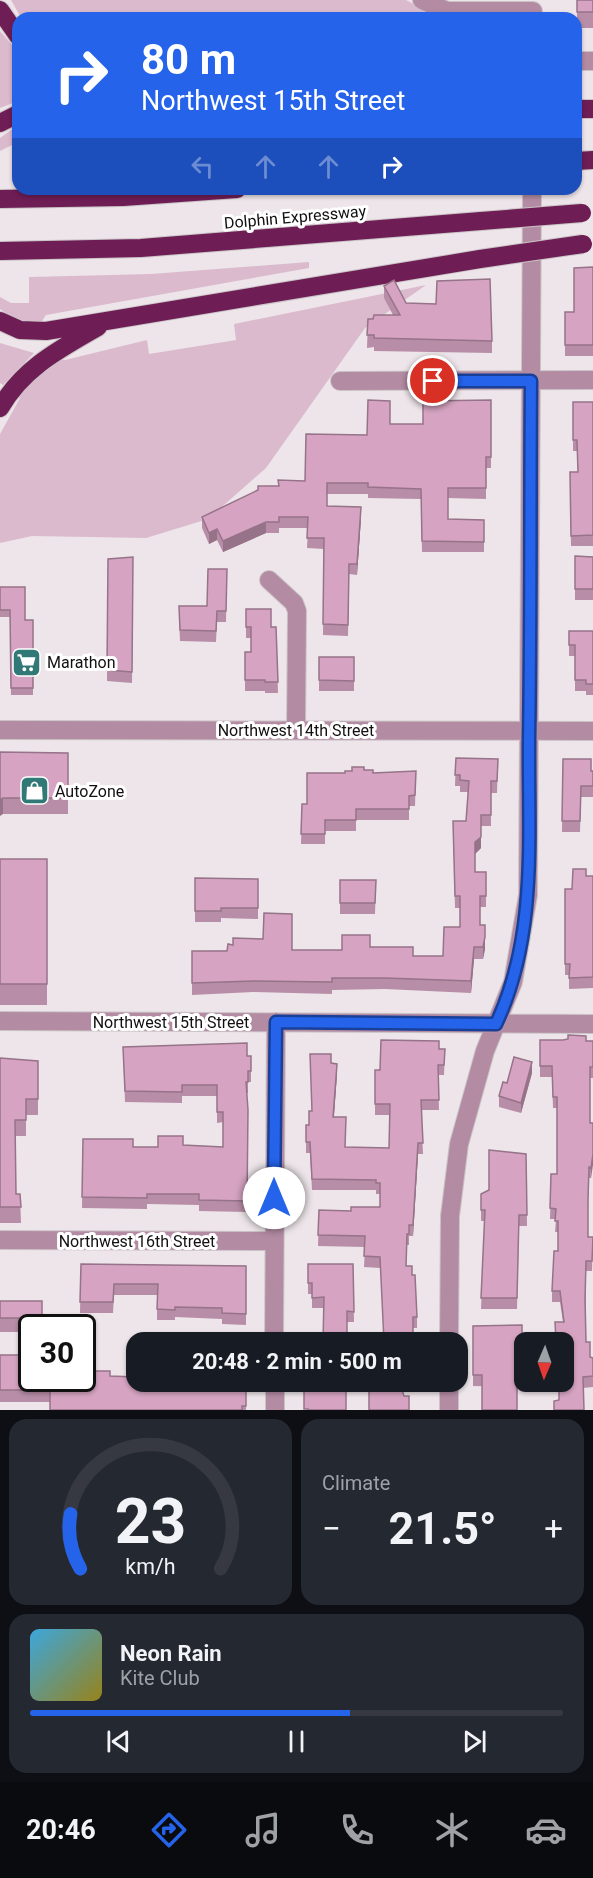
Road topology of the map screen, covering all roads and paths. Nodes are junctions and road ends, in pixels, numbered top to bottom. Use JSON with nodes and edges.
{"nodes":[{"id":1,"x":422,"y":0,"type":"edge"},
{"id":2,"x":0,"y":10,"type":"edge"},
{"id":3,"x":533,"y":10,"type":"edge"},
{"id":4,"x":12,"y":27,"type":"edge"},
{"id":5,"x":152,"y":195,"type":"edge"},
{"id":6,"x":532,"y":195,"type":"edge"},
{"id":7,"x":5,"y":199,"type":"edge"},
{"id":8,"x":587,"y":213,"type":"edge"},
{"id":9,"x":588,"y":243,"type":"edge"},
{"id":10,"x":5,"y":251,"type":"edge"},
{"id":11,"x":110,"y":320,"type":"junction"},
{"id":12,"x":0,"y":321,"type":"edge"},
{"id":13,"x":593,"y":380,"type":"edge"},
{"id":14,"x":340,"y":381,"type":"dead end"},
{"id":15,"x":531,"y":381,"type":"junction"},
{"id":16,"x":0,"y":408,"type":"edge"},
{"id":17,"x":269,"y":580,"type":"dead end"},
{"id":18,"x":0,"y":730,"type":"edge"},
{"id":19,"x":296,"y":730,"type":"junction"},
{"id":20,"x":529,"y":731,"type":"junction"},
{"id":21,"x":593,"y":731,"type":"edge"},
{"id":22,"x":0,"y":1021,"type":"edge"},
{"id":23,"x":276,"y":1022,"type":"junction"},
{"id":24,"x":496,"y":1024,"type":"junction"},
{"id":25,"x":593,"y":1024,"type":"edge"},
{"id":26,"x":0,"y":1240,"type":"edge"},
{"id":27,"x":274,"y":1241,"type":"junction"},
{"id":28,"x":274,"y":1332,"type":"edge"},
{"id":29,"x":449,"y":1332,"type":"edge"},
{"id":30,"x":274,"y":1392,"type":"edge"},
{"id":31,"x":449,"y":1392,"type":"edge"},
{"id":32,"x":275,"y":1410,"type":"edge"},
{"id":33,"x":449,"y":1410,"type":"edge"}],
"edges":[{"from":1,"to":3,"type":"street"},
{"from":2,"to":4,"type":"highway"},
{"from":5,"to":7,"type":"highway","name":"Dolphin Expressway"},
{"from":6,"to":15,"type":"street"},
{"from":8,"to":10,"type":"highway","name":"Dolphin Expressway","bridge":true},
{"from":9,"to":11,"type":"highway","bridge":true},
{"from":11,"to":12,"type":"highway"},
{"from":11,"to":16,"type":"highway"},
{"from":13,"to":15,"type":"street"},
{"from":14,"to":15,"type":"street"},
{"from":15,"to":20,"type":"street"},
{"from":17,"to":19,"type":"street"},
{"from":18,"to":19,"type":"street","name":"Northwest 14th Street"},
{"from":19,"to":20,"type":"street","name":"Northwest 14th Street"},
{"from":20,"to":21,"type":"street","name":"Northwest 14th Street"},
{"from":20,"to":24,"type":"street"},
{"from":22,"to":23,"type":"street","name":"Northwest 15th Street"},
{"from":23,"to":24,"type":"street","name":"Northwest 15th Street"},
{"from":23,"to":27,"type":"street"},
{"from":24,"to":25,"type":"street","name":"Northwest 15th Street"},
{"from":24,"to":29,"type":"street"},
{"from":26,"to":27,"type":"street","name":"Northwest 16th Street"},
{"from":27,"to":28,"type":"street"},
{"from":30,"to":32,"type":"street"},
{"from":31,"to":33,"type":"street"}]}
